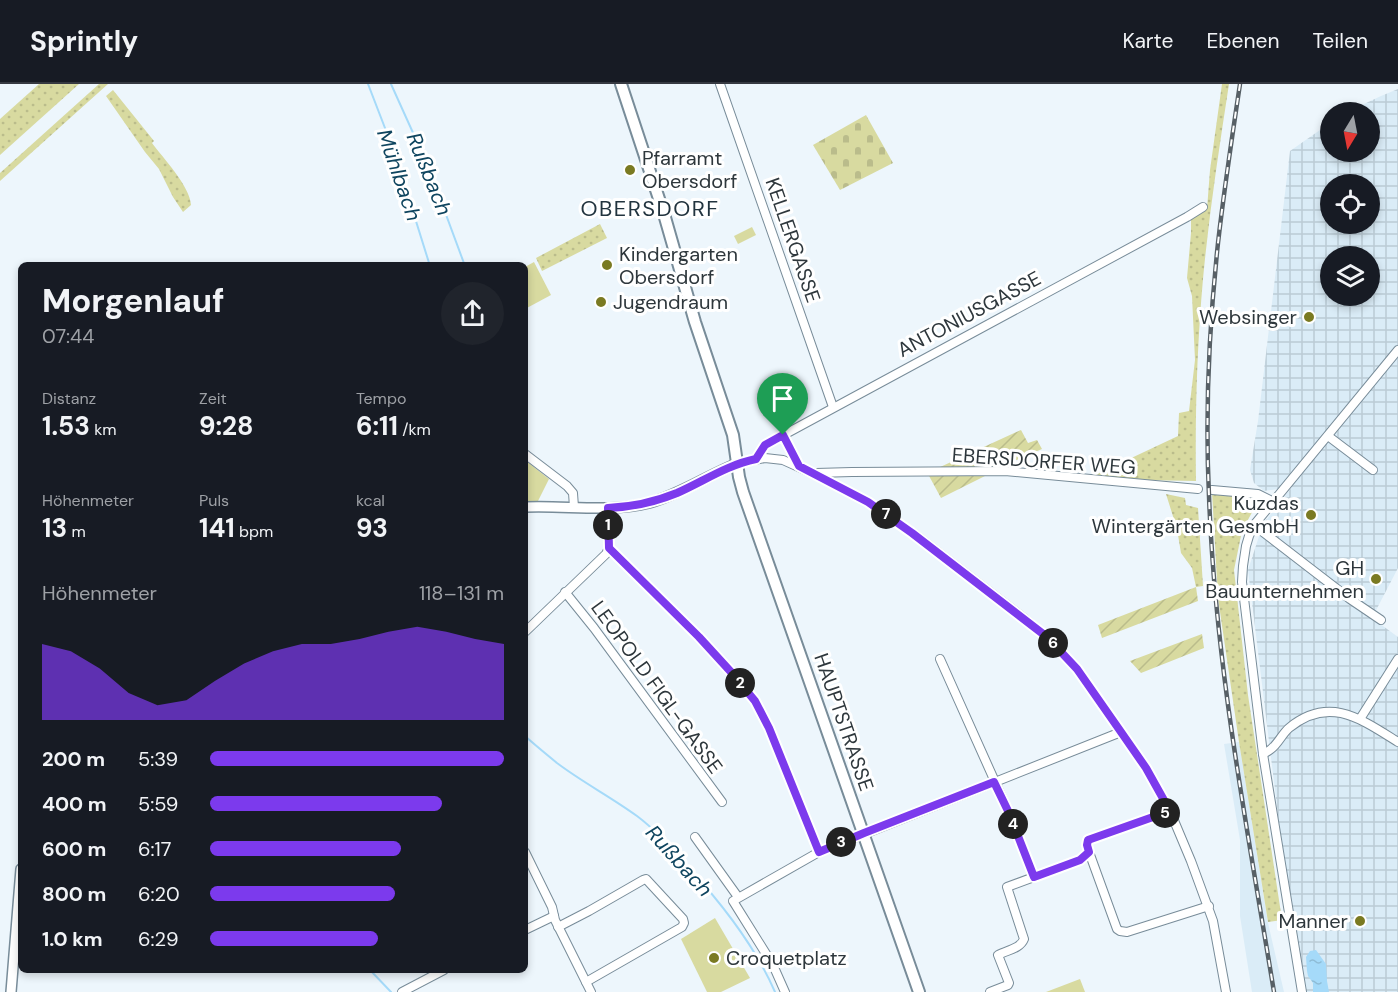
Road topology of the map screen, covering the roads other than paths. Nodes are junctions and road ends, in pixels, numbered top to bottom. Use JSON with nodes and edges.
{"nodes":[{"id":1,"x":621,"y":84,"type":"edge"},
{"id":2,"x":720,"y":84,"type":"edge"},
{"id":3,"x":1203,"y":207,"type":"dead end"},
{"id":4,"x":1398,"y":350,"type":"edge"},
{"id":5,"x":833,"y":407,"type":"junction"},
{"id":6,"x":783,"y":435,"type":"junction"},
{"id":7,"x":1328,"y":436,"type":"junction"},
{"id":8,"x":528,"y":456,"type":"edge"},
{"id":9,"x":737,"y":458,"type":"junction"},
{"id":10,"x":756,"y":459,"type":"junction"},
{"id":11,"x":799,"y":466,"type":"junction"},
{"id":12,"x":1373,"y":470,"type":"dead end"},
{"id":13,"x":814,"y":474,"type":"junction"},
{"id":14,"x":1198,"y":489,"type":"dead end"},
{"id":15,"x":1212,"y":490,"type":"dead end"},
{"id":16,"x":1274,"y":502,"type":"junction"},
{"id":17,"x":528,"y":507,"type":"edge"},
{"id":18,"x":574,"y":507,"type":"junction"},
{"id":19,"x":608,"y":508,"type":"junction"},
{"id":20,"x":1254,"y":525,"type":"junction"},
{"id":21,"x":609,"y":548,"type":"junction"},
{"id":22,"x":565,"y":592,"type":"junction"},
{"id":23,"x":1381,"y":620,"type":"dead end"},
{"id":24,"x":528,"y":629,"type":"edge"},
{"id":25,"x":940,"y":659,"type":"dead end"},
{"id":26,"x":1398,"y":659,"type":"edge"},
{"id":27,"x":1360,"y":718,"type":"junction"},
{"id":28,"x":1121,"y":732,"type":"junction"},
{"id":29,"x":1398,"y":742,"type":"edge"},
{"id":30,"x":1263,"y":754,"type":"junction"},
{"id":31,"x":994,"y":782,"type":"junction"},
{"id":32,"x":722,"y":802,"type":"dead end"},
{"id":33,"x":1170,"y":811,"type":"junction"},
{"id":34,"x":864,"y":833,"type":"junction"},
{"id":35,"x":695,"y":837,"type":"dead end"},
{"id":36,"x":819,"y":852,"type":"junction"},
{"id":37,"x":1089,"y":852,"type":"junction"},
{"id":38,"x":528,"y":858,"type":"edge"},
{"id":39,"x":1034,"y":877,"type":"junction"},
{"id":40,"x":736,"y":899,"type":"junction"},
{"id":41,"x":18,"y":906,"type":"edge"},
{"id":42,"x":1209,"y":906,"type":"junction"},
{"id":43,"x":554,"y":916,"type":"junction"},
{"id":44,"x":558,"y":927,"type":"junction"},
{"id":45,"x":528,"y":929,"type":"edge"},
{"id":46,"x":438,"y":973,"type":"edge"},
{"id":47,"x":586,"y":982,"type":"junction"},
{"id":48,"x":11,"y":992,"type":"edge"},
{"id":49,"x":402,"y":992,"type":"edge"},
{"id":50,"x":591,"y":992,"type":"edge"},
{"id":51,"x":785,"y":992,"type":"edge"},
{"id":52,"x":919,"y":992,"type":"edge"},
{"id":53,"x":990,"y":992,"type":"edge"},
{"id":54,"x":1226,"y":992,"type":"edge"},
{"id":55,"x":1302,"y":992,"type":"edge"}],
"edges":[{"from":1,"to":9,"type":"main road","name":"HAUPTSTRASSE"},
{"from":2,"to":5,"type":"street","name":"KELLERGASSE"},
{"from":3,"to":5,"type":"street","name":"ANTONIUSGASSE"},
{"from":4,"to":7,"type":"street"},
{"from":5,"to":6,"type":"street","name":"ANTONIUSGASSE"},
{"from":6,"to":10,"type":"street","name":"ANTONIUSGASSE"},
{"from":6,"to":11,"type":"street"},
{"from":7,"to":12,"type":"street"},
{"from":7,"to":16,"type":"street"},
{"from":8,"to":18,"type":"street"},
{"from":9,"to":10,"type":"street"},
{"from":9,"to":19,"type":"street"},
{"from":9,"to":34,"type":"main road","name":"HAUPTSTRASSE"},
{"from":10,"to":11,"type":"street"},
{"from":11,"to":13,"type":"street"},
{"from":13,"to":14,"type":"street","name":"EBERSDORFER WEG"},
{"from":13,"to":28,"type":"street"},
{"from":15,"to":16,"type":"street"},
{"from":16,"to":20,"type":"street"},
{"from":17,"to":18,"type":"street"},
{"from":18,"to":19,"type":"street"},
{"from":19,"to":21,"type":"street"},
{"from":20,"to":23,"type":"street"},
{"from":20,"to":30,"type":"street"},
{"from":21,"to":22,"type":"street"},
{"from":21,"to":36,"type":"street"},
{"from":22,"to":24,"type":"street"},
{"from":22,"to":32,"type":"street","name":"LEOPOLD FIGL-GASSE"},
{"from":25,"to":31,"type":"street"},
{"from":26,"to":27,"type":"street"},
{"from":27,"to":29,"type":"street"},
{"from":27,"to":30,"type":"street"},
{"from":28,"to":31,"type":"street"},
{"from":28,"to":33,"type":"street"},
{"from":30,"to":55,"type":"street"},
{"from":31,"to":34,"type":"street"},
{"from":31,"to":39,"type":"street"},
{"from":33,"to":37,"type":"street"},
{"from":33,"to":42,"type":"street"},
{"from":34,"to":36,"type":"street"},
{"from":34,"to":52,"type":"main road","name":"HAUPTSTRASSE"},
{"from":35,"to":40,"type":"street"},
{"from":36,"to":40,"type":"street"},
{"from":37,"to":39,"type":"street"},
{"from":37,"to":42,"type":"street"},
{"from":38,"to":43,"type":"street"},
{"from":39,"to":53,"type":"street"},
{"from":40,"to":51,"type":"street"},
{"from":41,"to":48,"type":"street"},
{"from":42,"to":54,"type":"street"},
{"from":43,"to":44,"type":"street"},
{"from":43,"to":45,"type":"street"},
{"from":44,"to":47,"type":"street"},
{"from":44,"to":47,"type":"street"},
{"from":46,"to":49,"type":"street"},
{"from":47,"to":50,"type":"street"}]}
